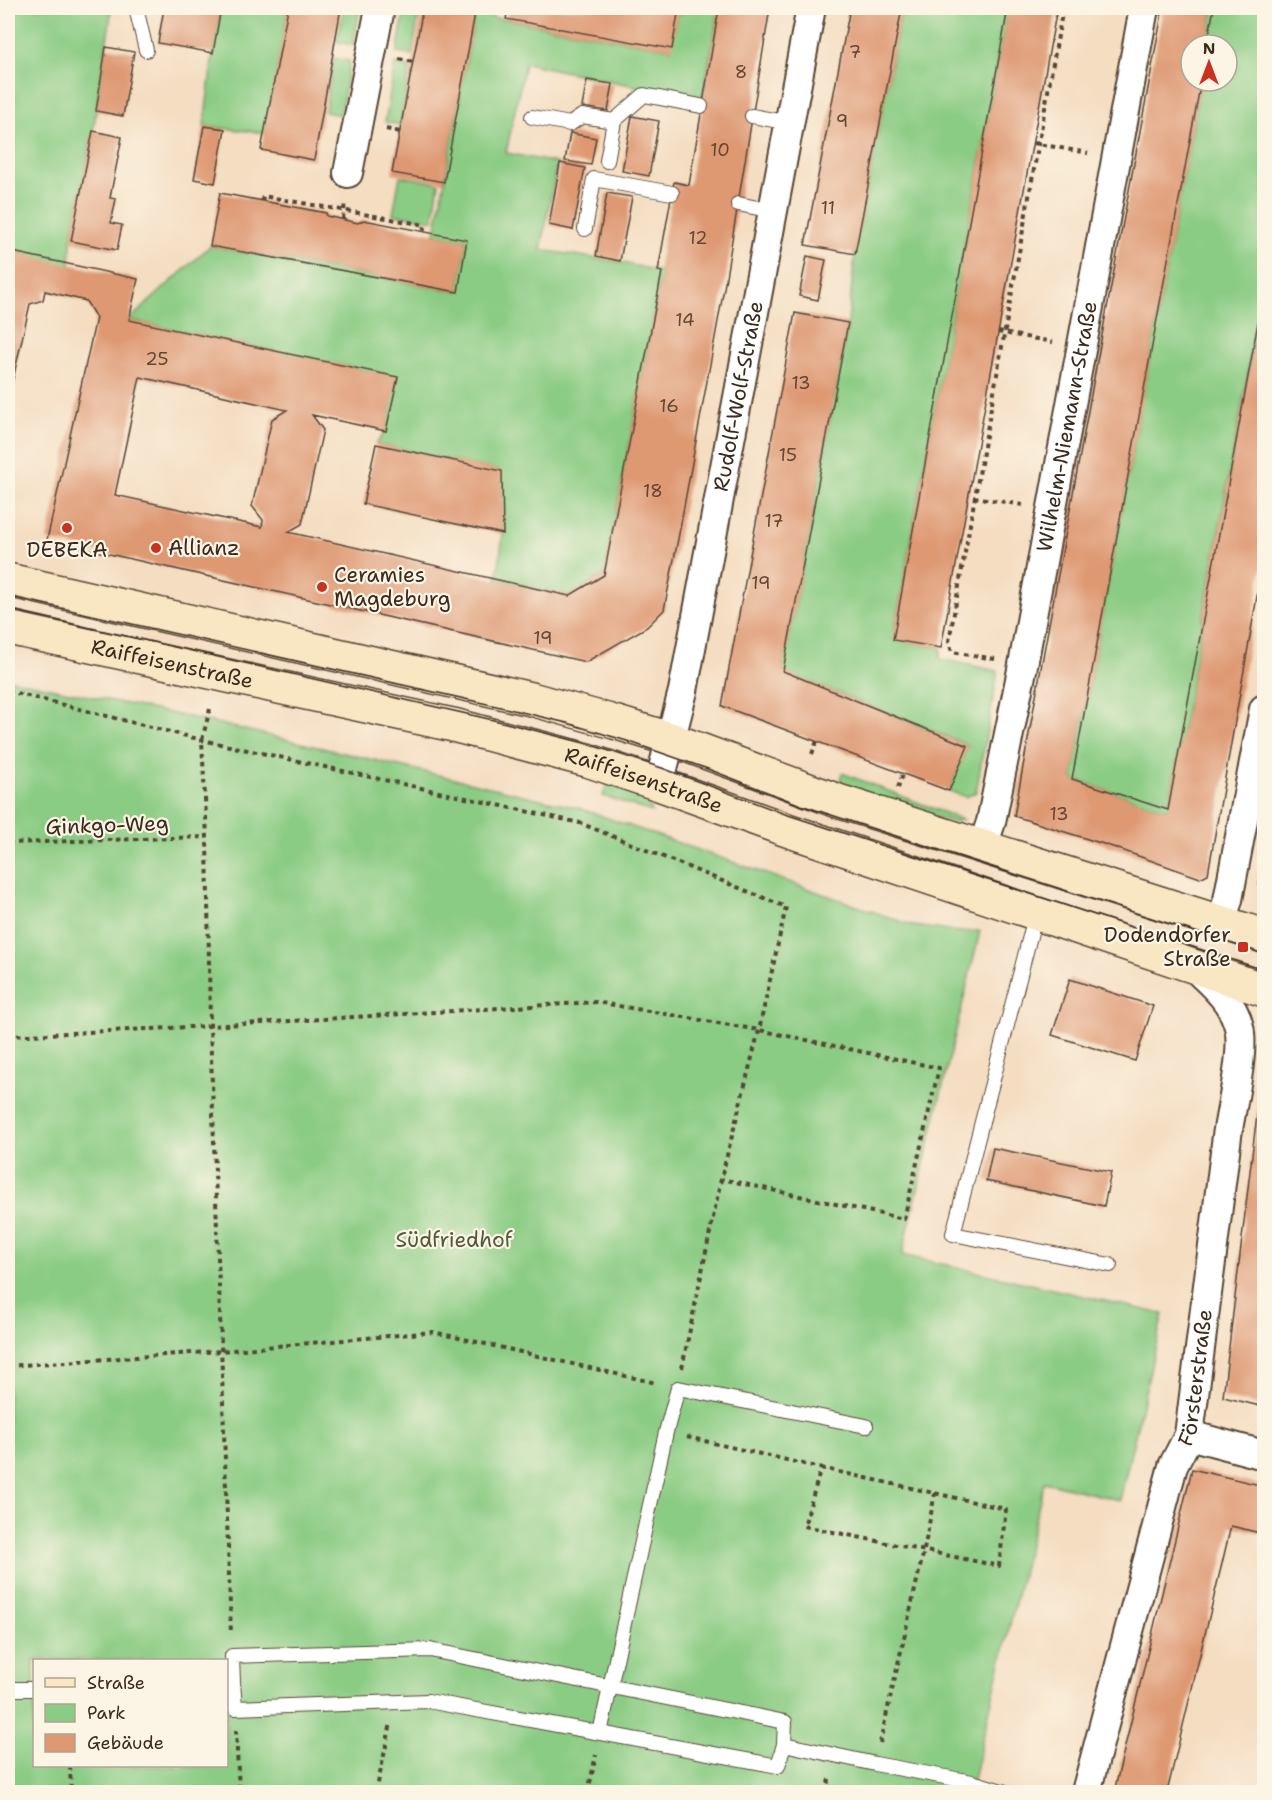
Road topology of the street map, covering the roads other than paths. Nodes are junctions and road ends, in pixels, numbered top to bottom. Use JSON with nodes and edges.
{"nodes":[{"id":1,"x":136,"y":8,"type":"edge"},
{"id":2,"x":380,"y":8,"type":"edge"},
{"id":3,"x":811,"y":8,"type":"edge"},
{"id":4,"x":1144,"y":8,"type":"edge"},
{"id":5,"x":146,"y":50,"type":"dead end"},
{"id":6,"x":701,"y":106,"type":"dead end"},
{"id":7,"x":752,"y":116,"type":"dead end"},
{"id":8,"x":532,"y":117,"type":"dead end"},
{"id":9,"x":614,"y":122,"type":"junction"},
{"id":10,"x":790,"y":123,"type":"junction"},
{"id":11,"x":607,"y":161,"type":"dead end"},
{"id":12,"x":348,"y":173,"type":"dead end"},
{"id":13,"x":672,"y":193,"type":"dead end"},
{"id":14,"x":738,"y":204,"type":"dead end"},
{"id":15,"x":773,"y":211,"type":"junction"},
{"id":16,"x":585,"y":229,"type":"dead end"},
{"id":17,"x":8,"y":580,"type":"edge"},
{"id":18,"x":8,"y":628,"type":"edge"},
{"id":19,"x":1264,"y":709,"type":"edge"},
{"id":20,"x":670,"y":739,"type":"junction"},
{"id":21,"x":659,"y":784,"type":"junction"},
{"id":22,"x":983,"y":846,"type":"junction"},
{"id":23,"x":1036,"y":913,"type":"junction"},
{"id":24,"x":1221,"y":922,"type":"junction"},
{"id":25,"x":1264,"y":936,"type":"edge"},
{"id":26,"x":1114,"y":940,"type":"junction"},
{"id":27,"x":1193,"y":966,"type":"junction"},
{"id":28,"x":1264,"y":967,"type":"edge"},
{"id":29,"x":1264,"y":990,"type":"edge"},
{"id":30,"x":1110,"y":1265,"type":"dead end"},
{"id":31,"x":866,"y":1426,"type":"dead end"},
{"id":32,"x":1189,"y":1435,"type":"junction"},
{"id":33,"x":1264,"y":1455,"type":"edge"},
{"id":34,"x":230,"y":1682,"type":"edge"},
{"id":35,"x":609,"y":1686,"type":"junction"},
{"id":36,"x":8,"y":1689,"type":"edge"},
{"id":37,"x":33,"y":1689,"type":"edge"},
{"id":38,"x":600,"y":1733,"type":"junction"},
{"id":39,"x":784,"y":1744,"type":"junction"},
{"id":40,"x":1005,"y":1792,"type":"edge"},
{"id":41,"x":1086,"y":1792,"type":"edge"}],
"edges":[{"from":1,"to":5,"type":"lane"},
{"from":2,"to":12,"type":"street"},
{"from":3,"to":10,"type":"street","name":"Rudolf-Wolf-Straße"},
{"from":4,"to":22,"type":"street","name":"Wilhelm-Niemann-Straße"},
{"from":6,"to":9,"type":"lane"},
{"from":7,"to":10,"type":"lane"},
{"from":8,"to":9,"type":"lane"},
{"from":9,"to":11,"type":"lane"},
{"from":10,"to":15,"type":"street","name":"Rudolf-Wolf-Straße"},
{"from":13,"to":16,"type":"lane"},
{"from":14,"to":15,"type":"lane"},
{"from":15,"to":20,"type":"street","name":"Rudolf-Wolf-Straße"},
{"from":17,"to":20,"type":"main road","name":"Raiffeisenstraße"},
{"from":18,"to":21,"type":"main road","name":"Raiffeisenstraße"},
{"from":19,"to":24,"type":"street"},
{"from":20,"to":21,"type":"street","name":"Rudolf-Wolf-Straße"},
{"from":20,"to":22,"type":"main road","name":"Raiffeisenstraße"},
{"from":21,"to":23,"type":"main road","name":"Raiffeisenstraße"},
{"from":22,"to":24,"type":"main road","name":"Raiffeisenstraße"},
{"from":23,"to":26,"type":"main road","name":"Raiffeisenstraße"},
{"from":23,"to":30,"type":"lane"},
{"from":24,"to":25,"type":"main road","name":"Raiffeisenstraße"},
{"from":26,"to":27,"type":"main road","name":"Raiffeisenstraße"},
{"from":26,"to":28,"type":"main road"},
{"from":27,"to":29,"type":"main road","name":"Raiffeisenstraße"},
{"from":27,"to":32,"type":"street","name":"Försterstraße"},
{"from":31,"to":35,"type":"lane"},
{"from":32,"to":33,"type":"street"},
{"from":32,"to":41,"type":"street","name":"Försterstraße"},
{"from":34,"to":35,"type":"lane"},
{"from":34,"to":38,"type":"lane"},
{"from":35,"to":38,"type":"lane"},
{"from":35,"to":39,"type":"lane"},
{"from":36,"to":37,"type":"lane"},
{"from":38,"to":39,"type":"lane"},
{"from":39,"to":40,"type":"lane"}]}
